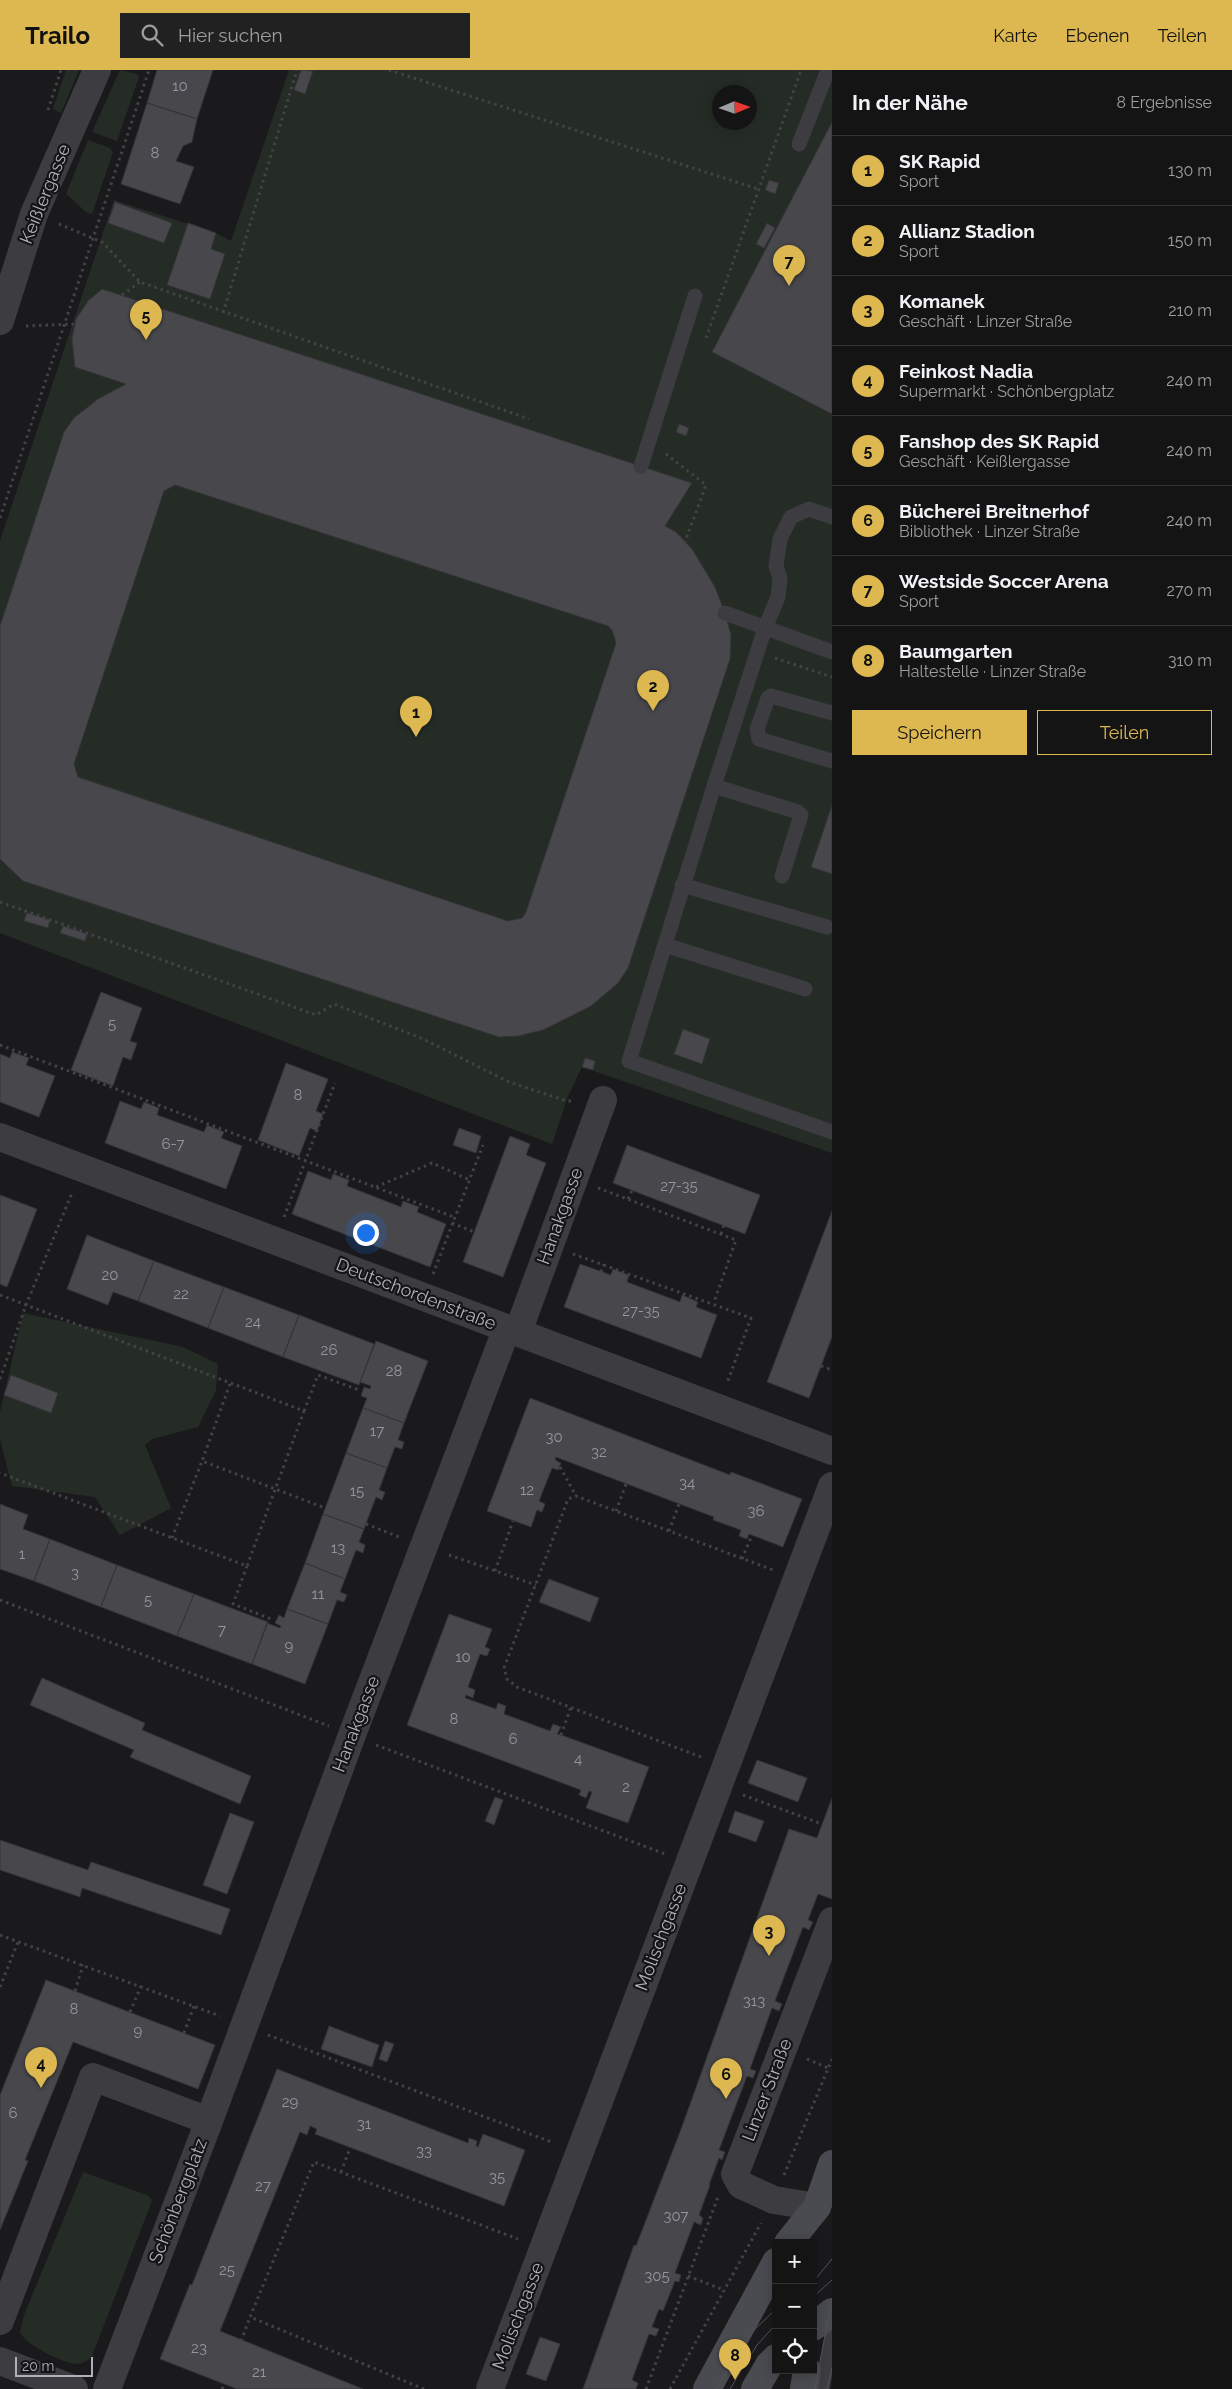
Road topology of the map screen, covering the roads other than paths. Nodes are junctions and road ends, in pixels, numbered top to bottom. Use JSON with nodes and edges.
{"nodes":[{"id":1,"x":97,"y":70,"type":"edge"},
{"id":2,"x":828,"y":70,"type":"edge"},
{"id":3,"x":799,"y":144,"type":"dead end"},
{"id":4,"x":695,"y":296,"type":"dead end"},
{"id":5,"x":10,"y":324,"type":"edge"},
{"id":6,"x":641,"y":466,"type":"dead end"},
{"id":7,"x":832,"y":517,"type":"edge"},
{"id":8,"x":725,"y":612,"type":"dead end"},
{"id":9,"x":765,"y":628,"type":"junction"},
{"id":10,"x":832,"y":652,"type":"edge"},
{"id":11,"x":832,"y":713,"type":"edge"},
{"id":12,"x":832,"y":761,"type":"edge"},
{"id":13,"x":714,"y":786,"type":"junction"},
{"id":14,"x":782,"y":876,"type":"dead end"},
{"id":15,"x":682,"y":885,"type":"junction"},
{"id":16,"x":827,"y":927,"type":"dead end"},
{"id":17,"x":665,"y":944,"type":"junction"},
{"id":18,"x":805,"y":989,"type":"dead end"},
{"id":19,"x":604,"y":1100,"type":"road end"},
{"id":20,"x":832,"y":1132,"type":"edge"},
{"id":21,"x":0,"y":1138,"type":"edge"},
{"id":22,"x":513,"y":1330,"type":"junction"},
{"id":23,"x":832,"y":1451,"type":"edge"},
{"id":24,"x":832,"y":1486,"type":"edge"},
{"id":25,"x":832,"y":1921,"type":"edge"},
{"id":26,"x":209,"y":2121,"type":"junction"},
{"id":27,"x":832,"y":2164,"type":"edge"},
{"id":28,"x":817,"y":2208,"type":"junction"},
{"id":29,"x":791,"y":2239,"type":"edge"},
{"id":30,"x":813,"y":2239,"type":"edge"},
{"id":31,"x":772,"y":2269,"type":"edge"},
{"id":32,"x":832,"y":2312,"type":"edge"},
{"id":33,"x":0,"y":2321,"type":"edge"},
{"id":34,"x":817,"y":2324,"type":"edge"},
{"id":35,"x":832,"y":2335,"type":"edge"},
{"id":36,"x":0,"y":2360,"type":"edge"},
{"id":37,"x":772,"y":2362,"type":"edge"},
{"id":38,"x":806,"y":2374,"type":"edge"},
{"id":39,"x":74,"y":2389,"type":"edge"},
{"id":40,"x":107,"y":2389,"type":"edge"},
{"id":41,"x":490,"y":2389,"type":"edge"},
{"id":42,"x":707,"y":2389,"type":"edge"},
{"id":43,"x":755,"y":2389,"type":"edge"},
{"id":44,"x":804,"y":2389,"type":"edge"},
{"id":45,"x":822,"y":2389,"type":"edge"}],
"edges":[{"from":1,"to":5,"type":"street","name":"Keißlergasse"},
{"from":2,"to":3,"type":"lane"},
{"from":4,"to":6,"type":"lane"},
{"from":7,"to":9,"type":"lane"},
{"from":8,"to":9,"type":"lane"},
{"from":9,"to":10,"type":"lane"},
{"from":9,"to":13,"type":"lane"},
{"from":11,"to":12,"type":"lane"},
{"from":13,"to":14,"type":"lane"},
{"from":13,"to":15,"type":"lane"},
{"from":15,"to":16,"type":"lane"},
{"from":15,"to":17,"type":"lane"},
{"from":17,"to":18,"type":"lane"},
{"from":17,"to":20,"type":"lane"},
{"from":19,"to":22,"type":"street","name":"Hanakgasse"},
{"from":21,"to":22,"type":"street","name":"Deutschordenstraße"},
{"from":22,"to":23,"type":"street","name":"Deutschordenstraße"},
{"from":22,"to":26,"type":"street","name":"Hanakgasse"},
{"from":24,"to":41,"type":"street","name":"Molischgasse"},
{"from":25,"to":28,"type":"street","name":"Linzer Straße"},
{"from":26,"to":33,"type":"street","name":"Schönbergplatz"},
{"from":26,"to":40,"type":"street","name":"Schönbergplatz"},
{"from":27,"to":28,"type":"main road"},
{"from":28,"to":29,"type":"main road"},
{"from":28,"to":30,"type":"main road"},
{"from":31,"to":42,"type":"main road"},
{"from":32,"to":34,"type":"main road"},
{"from":35,"to":45,"type":"lane"},
{"from":36,"to":39,"type":"street"},
{"from":37,"to":43,"type":"main road"},
{"from":38,"to":44,"type":"main road"}]}
